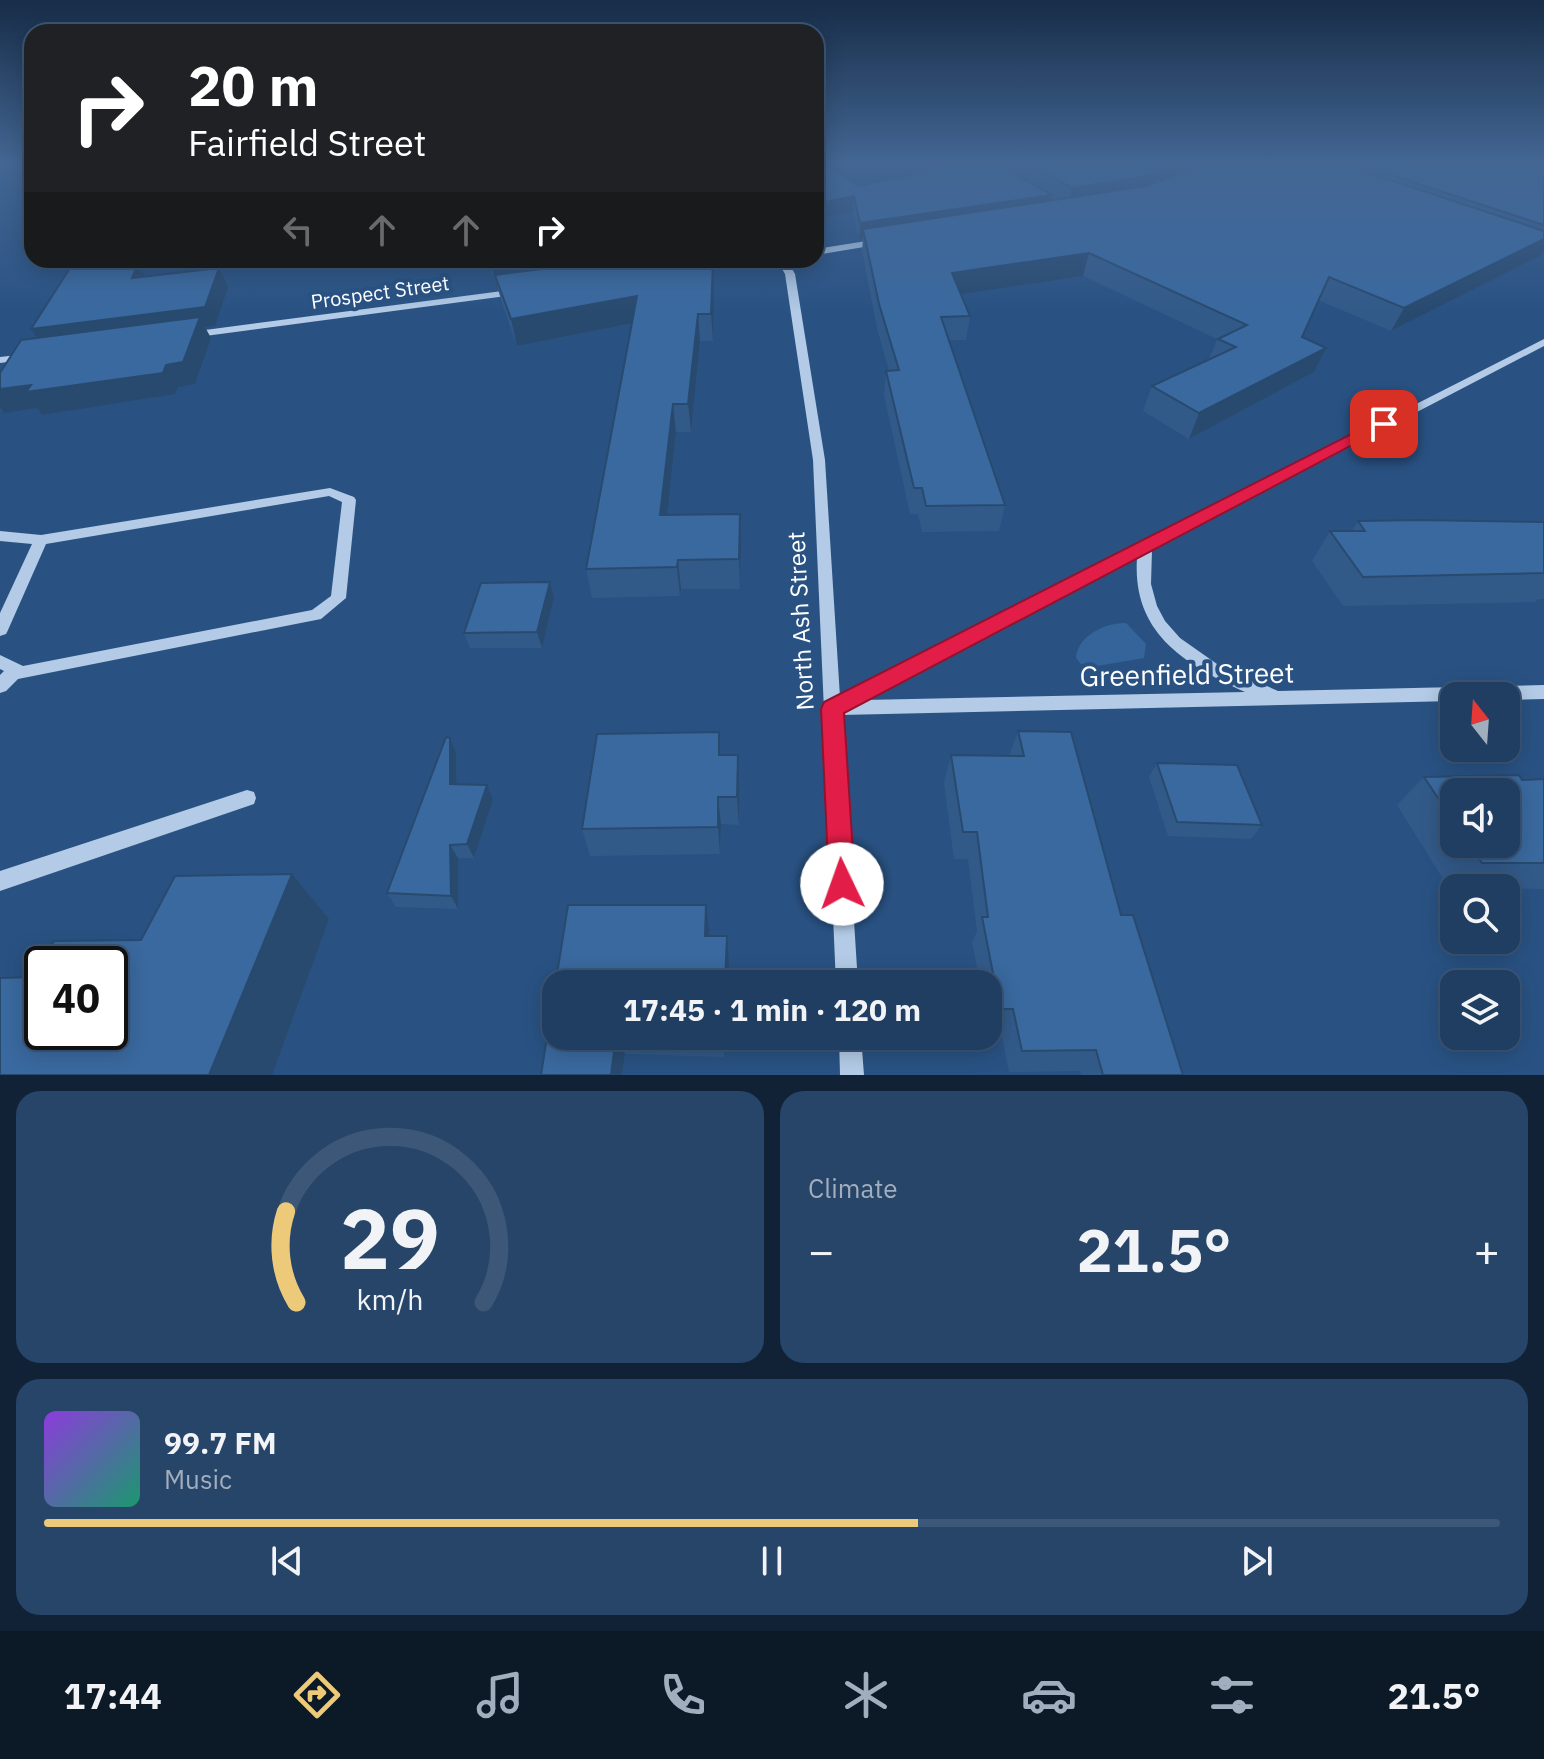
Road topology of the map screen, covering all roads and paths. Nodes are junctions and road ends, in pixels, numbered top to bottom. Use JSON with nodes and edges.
{"nodes":[{"id":1,"x":894,"y":240,"type":"edge"},
{"id":2,"x":824,"y":251,"type":"edge"},
{"id":3,"x":702,"y":268,"type":"edge"},
{"id":4,"x":787,"y":268,"type":"edge"},
{"id":5,"x":686,"y":270,"type":"edge"},
{"id":6,"x":529,"y":290,"type":"edge"},
{"id":7,"x":171,"y":338,"type":"edge"},
{"id":8,"x":1544,"y":342,"type":"edge"},
{"id":9,"x":31,"y":356,"type":"edge"},
{"id":10,"x":0,"y":360,"type":"edge"},
{"id":11,"x":0,"y":536,"type":"edge"},
{"id":12,"x":41,"y":540,"type":"junction"},
{"id":13,"x":1145,"y":547,"type":"junction"},
{"id":14,"x":0,"y":630,"type":"edge"},
{"id":15,"x":0,"y":661,"type":"edge"},
{"id":16,"x":16,"y":670,"type":"junction"},
{"id":17,"x":0,"y":686,"type":"edge"},
{"id":18,"x":1544,"y":692,"type":"edge"},
{"id":19,"x":1276,"y":698,"type":"junction"},
{"id":20,"x":832,"y":709,"type":"junction"},
{"id":21,"x":247,"y":798,"type":"dead end"},
{"id":22,"x":0,"y":881,"type":"edge"},
{"id":23,"x":846,"y":970,"type":"edge"},
{"id":24,"x":851,"y":1050,"type":"edge"},
{"id":25,"x":852,"y":1075,"type":"edge"}],
"edges":[{"from":1,"to":2,"type":"street"},
{"from":3,"to":5,"type":"street"},
{"from":4,"to":20,"type":"street","name":"North Ash Street"},
{"from":6,"to":7,"type":"street","name":"Prospect Street"},
{"from":8,"to":13,"type":"street"},
{"from":9,"to":10,"type":"street"},
{"from":11,"to":12,"type":"street"},
{"from":12,"to":14,"type":"street"},
{"from":12,"to":16,"type":"street"},
{"from":13,"to":19,"type":"street"},
{"from":13,"to":20,"type":"street"},
{"from":15,"to":16,"type":"street"},
{"from":16,"to":17,"type":"street"},
{"from":18,"to":19,"type":"street","name":"Greenfield Street"},
{"from":19,"to":20,"type":"street","name":"Greenfield Street"},
{"from":20,"to":23,"type":"street","name":"North Ash Street"},
{"from":21,"to":22,"type":"street"},
{"from":24,"to":25,"type":"street"}]}
